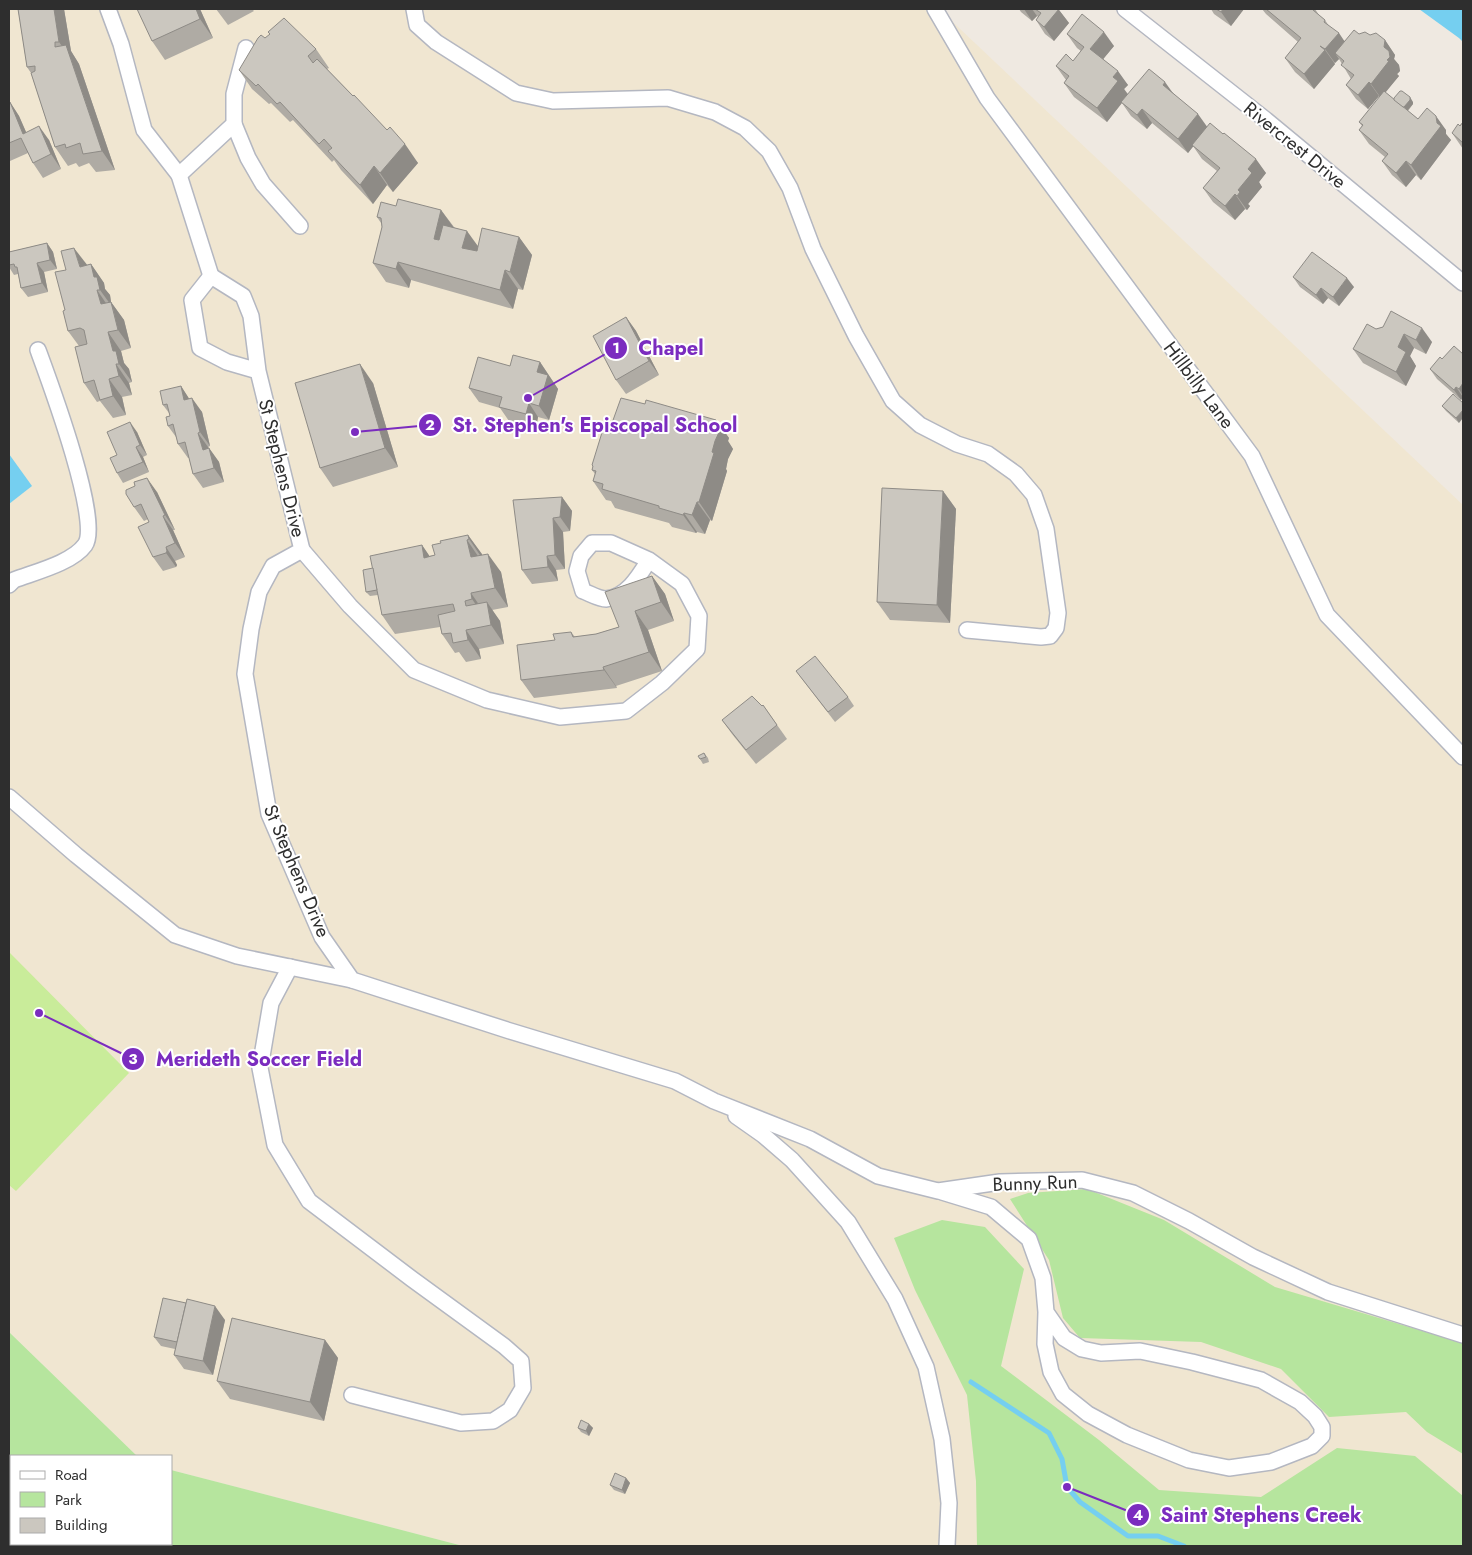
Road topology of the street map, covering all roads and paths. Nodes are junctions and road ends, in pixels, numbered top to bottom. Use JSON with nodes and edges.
{"nodes":[{"id":1,"x":108,"y":9,"type":"edge"},
{"id":2,"x":414,"y":9,"type":"edge"},
{"id":3,"x":935,"y":9,"type":"edge"},
{"id":4,"x":1125,"y":9,"type":"edge"},
{"id":5,"x":246,"y":48,"type":"dead end"},
{"id":6,"x":234,"y":124,"type":"junction"},
{"id":7,"x":179,"y":175,"type":"junction"},
{"id":8,"x":300,"y":226,"type":"dead end"},
{"id":9,"x":211,"y":276,"type":"junction"},
{"id":10,"x":1463,"y":283,"type":"edge"},
{"id":11,"x":38,"y":350,"type":"dead end"},
{"id":12,"x":258,"y":371,"type":"junction"},
{"id":13,"x":302,"y":550,"type":"junction"},
{"id":14,"x":649,"y":560,"type":"junction"},
{"id":15,"x":9,"y":585,"type":"edge"},
{"id":16,"x":967,"y":630,"type":"dead end"},
{"id":17,"x":1463,"y":757,"type":"edge"},
{"id":18,"x":9,"y":798,"type":"edge"},
{"id":19,"x":290,"y":967,"type":"junction"},
{"id":20,"x":352,"y":980,"type":"junction"},
{"id":21,"x":714,"y":1101,"type":"junction"},
{"id":22,"x":938,"y":1191,"type":"junction"},
{"id":23,"x":1046,"y":1312,"type":"junction"},
{"id":24,"x":1463,"y":1335,"type":"edge"},
{"id":25,"x":352,"y":1395,"type":"dead end"},
{"id":26,"x":947,"y":1546,"type":"edge"}],
"edges":[{"from":1,"to":7,"type":"street"},
{"from":2,"to":16,"type":"street"},
{"from":3,"to":17,"type":"street","name":"Hillbilly Lane"},
{"from":4,"to":10,"type":"street","name":"Rivercrest Drive"},
{"from":5,"to":6,"type":"street"},
{"from":6,"to":7,"type":"street"},
{"from":6,"to":8,"type":"street"},
{"from":7,"to":9,"type":"street"},
{"from":9,"to":12,"type":"street","name":"St Stephens Drive"},
{"from":9,"to":12,"type":"street"},
{"from":11,"to":15,"type":"street"},
{"from":12,"to":13,"type":"street","name":"St Stephens Drive"},
{"from":13,"to":14,"type":"street"},
{"from":13,"to":20,"type":"street","name":"St Stephens Drive"},
{"from":14,"to":14,"type":"street"},
{"from":18,"to":19,"type":"street"},
{"from":19,"to":20,"type":"street"},
{"from":19,"to":25,"type":"street"},
{"from":20,"to":21,"type":"street"},
{"from":21,"to":22,"type":"street","name":"Bunny Run"},
{"from":21,"to":26,"type":"street"},
{"from":22,"to":23,"type":"street"},
{"from":22,"to":24,"type":"street","name":"Bunny Run"},
{"from":23,"to":23,"type":"street"}]}
